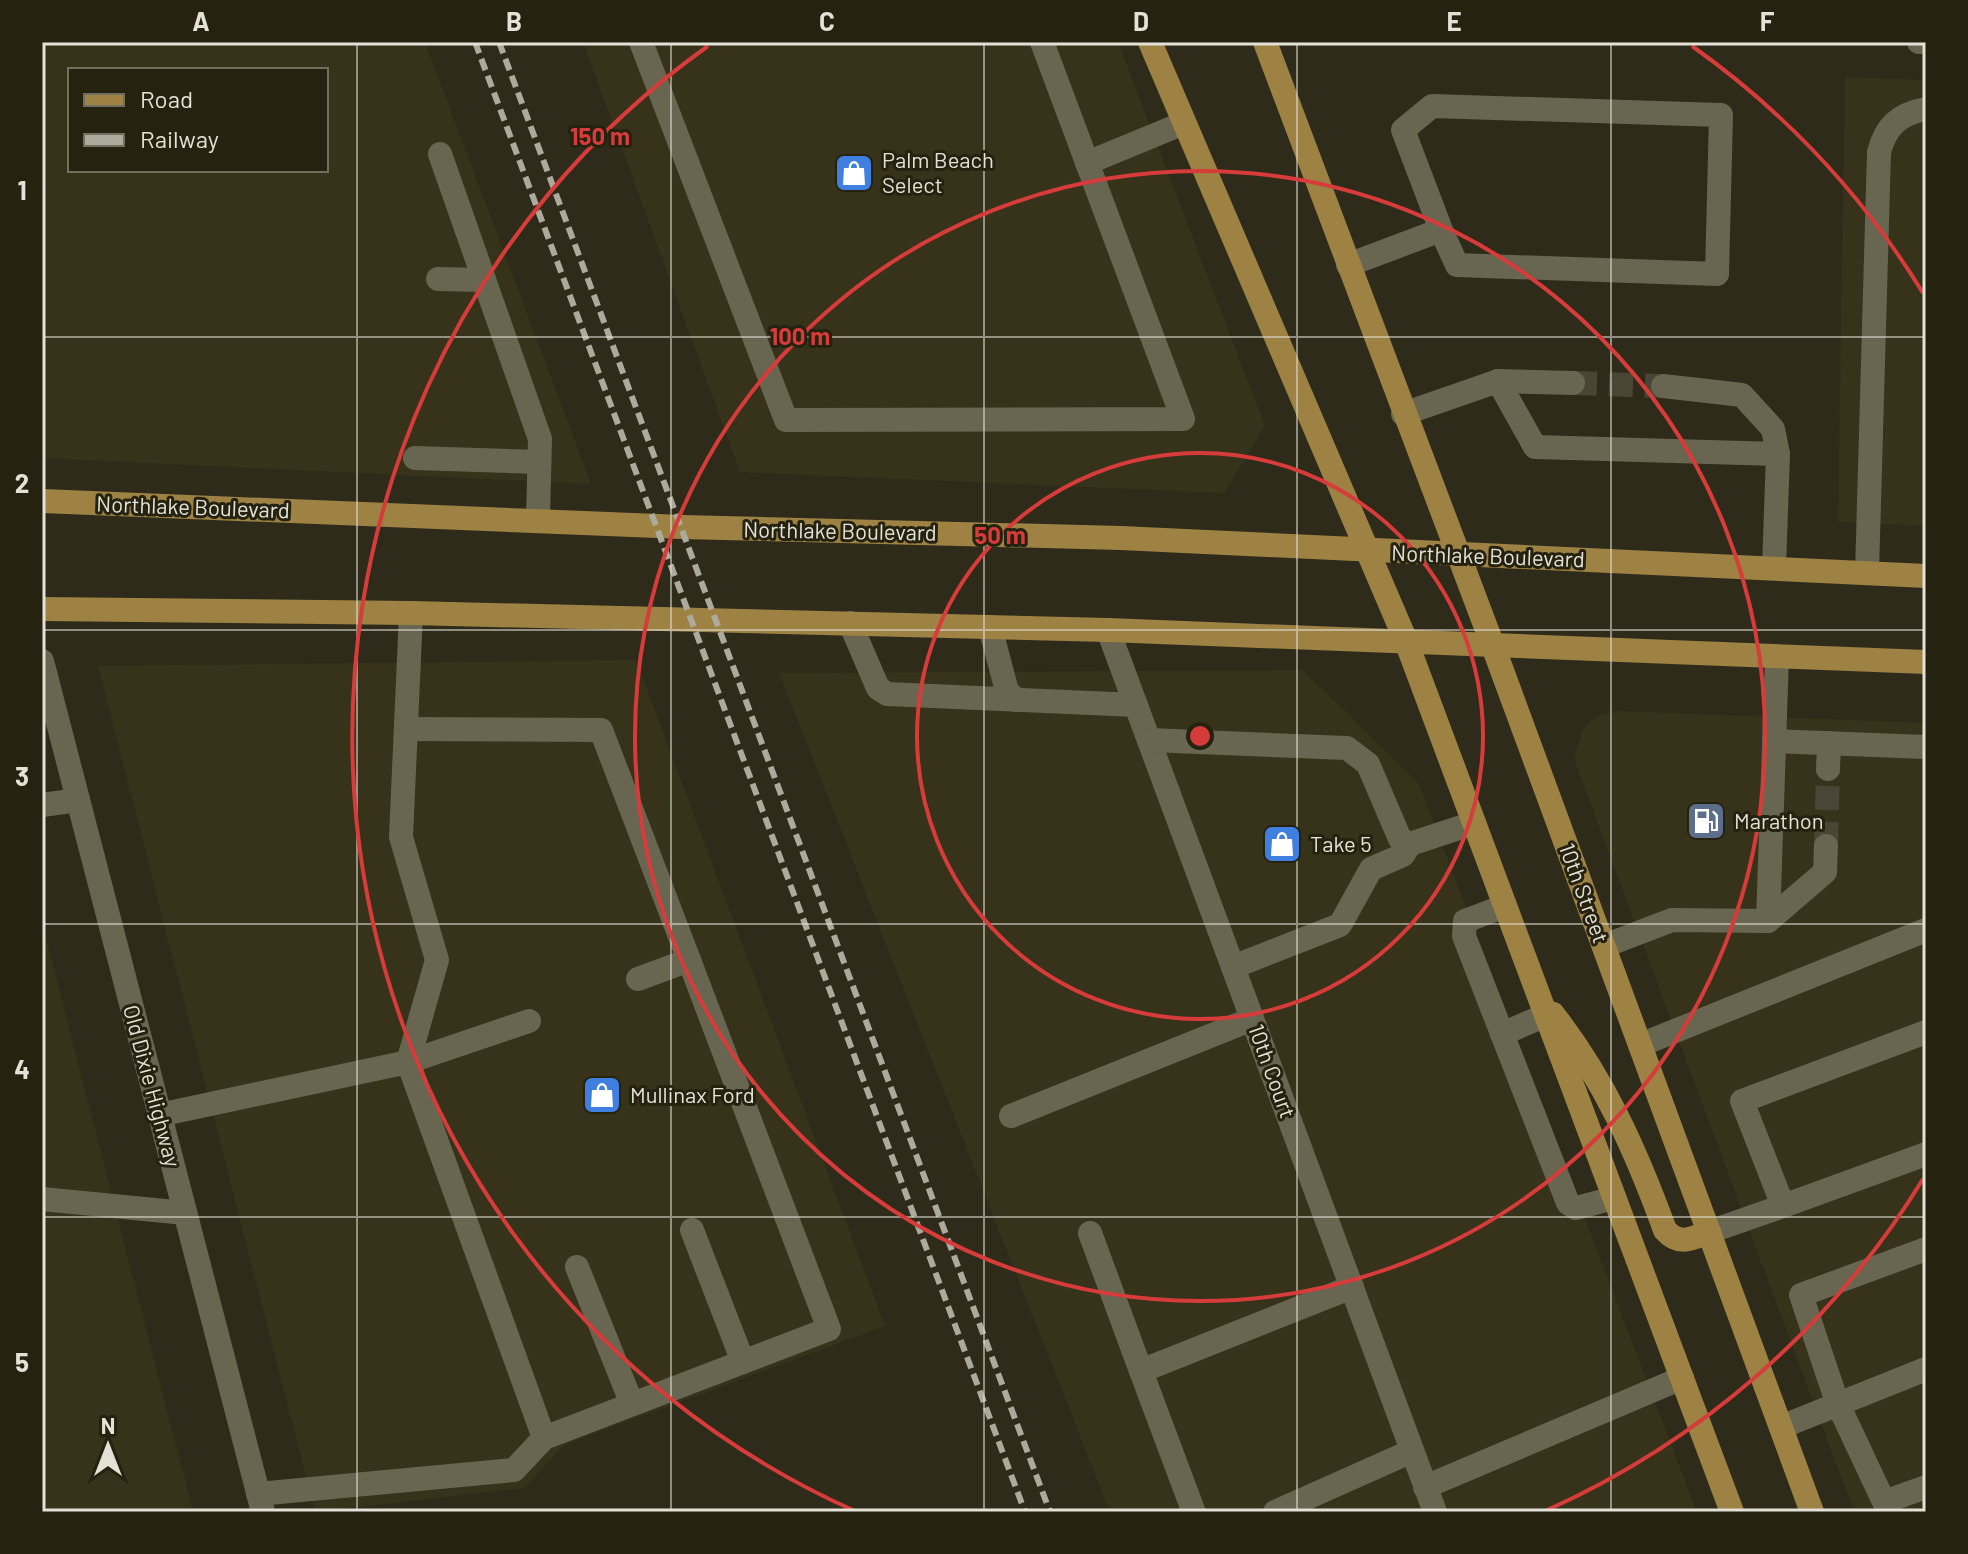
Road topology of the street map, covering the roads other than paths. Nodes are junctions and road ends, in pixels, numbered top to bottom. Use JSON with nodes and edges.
{"nodes":[{"id":1,"x":641,"y":42,"type":"edge"},
{"id":2,"x":1042,"y":42,"type":"edge"},
{"id":3,"x":1150,"y":42,"type":"edge"},
{"id":4,"x":1265,"y":42,"type":"edge"},
{"id":5,"x":1919,"y":42,"type":"edge"},
{"id":6,"x":1926,"y":42,"type":"edge"},
{"id":7,"x":1926,"y":109,"type":"edge"},
{"id":8,"x":1184,"y":123,"type":"junction"},
{"id":9,"x":440,"y":154,"type":"dead end"},
{"id":10,"x":1087,"y":163,"type":"junction"},
{"id":11,"x":1441,"y":230,"type":"junction"},
{"id":12,"x":1348,"y":265,"type":"junction"},
{"id":13,"x":438,"y":279,"type":"dead end"},
{"id":14,"x":484,"y":280,"type":"junction"},
{"id":15,"x":1498,"y":381,"type":"junction"},
{"id":16,"x":1573,"y":383,"type":"tunnel mouth"},
{"id":17,"x":1663,"y":386,"type":"tunnel mouth"},
{"id":18,"x":1403,"y":414,"type":"junction"},
{"id":19,"x":1778,"y":454,"type":"junction"},
{"id":20,"x":415,"y":458,"type":"dead end"},
{"id":21,"x":539,"y":462,"type":"junction"},
{"id":22,"x":42,"y":501,"type":"edge"},
{"id":23,"x":538,"y":520,"type":"junction"},
{"id":24,"x":1366,"y":551,"type":"junction"},
{"id":25,"x":1456,"y":556,"type":"junction"},
{"id":26,"x":1774,"y":568,"type":"junction"},
{"id":27,"x":1867,"y":573,"type":"junction"},
{"id":28,"x":1926,"y":576,"type":"edge"},
{"id":29,"x":42,"y":609,"type":"edge"},
{"id":30,"x":411,"y":613,"type":"junction"},
{"id":31,"x":850,"y":623,"type":"junction"},
{"id":32,"x":990,"y":627,"type":"junction"},
{"id":33,"x":1108,"y":630,"type":"junction"},
{"id":34,"x":1406,"y":641,"type":"junction"},
{"id":35,"x":1493,"y":646,"type":"junction"},
{"id":36,"x":1777,"y":657,"type":"junction"},
{"id":37,"x":42,"y":661,"type":"edge"},
{"id":38,"x":1926,"y":662,"type":"edge"},
{"id":39,"x":1016,"y":700,"type":"junction"},
{"id":40,"x":1136,"y":705,"type":"junction"},
{"id":41,"x":406,"y":729,"type":"junction"},
{"id":42,"x":1149,"y":740,"type":"junction"},
{"id":43,"x":1774,"y":741,"type":"junction"},
{"id":44,"x":1829,"y":743,"type":"junction"},
{"id":45,"x":1926,"y":747,"type":"edge"},
{"id":46,"x":1828,"y":769,"type":"tunnel mouth"},
{"id":47,"x":78,"y":800,"type":"junction"},
{"id":48,"x":42,"y":805,"type":"edge"},
{"id":49,"x":1474,"y":823,"type":"junction"},
{"id":50,"x":1410,"y":844,"type":"junction"},
{"id":51,"x":1826,"y":846,"type":"tunnel mouth"},
{"id":52,"x":1505,"y":906,"type":"junction"},
{"id":53,"x":1768,"y":921,"type":"junction"},
{"id":54,"x":1926,"y":930,"type":"edge"},
{"id":55,"x":1604,"y":946,"type":"junction"},
{"id":56,"x":689,"y":960,"type":"junction"},
{"id":57,"x":1233,"y":967,"type":"junction"},
{"id":58,"x":638,"y":979,"type":"dead end"},
{"id":59,"x":1542,"y":1006,"type":"junction"},
{"id":60,"x":1252,"y":1019,"type":"junction"},
{"id":61,"x":529,"y":1021,"type":"dead end"},
{"id":62,"x":1926,"y":1032,"type":"edge"},
{"id":63,"x":1502,"y":1034,"type":"junction"},
{"id":64,"x":1640,"y":1045,"type":"junction"},
{"id":65,"x":408,"y":1062,"type":"junction"},
{"id":66,"x":159,"y":1115,"type":"junction"},
{"id":67,"x":1011,"y":1116,"type":"dead end"},
{"id":68,"x":1926,"y":1154,"type":"edge"},
{"id":69,"x":1614,"y":1198,"type":"junction"},
{"id":70,"x":42,"y":1199,"type":"edge"},
{"id":71,"x":1783,"y":1206,"type":"junction"},
{"id":72,"x":185,"y":1213,"type":"junction"},
{"id":73,"x":692,"y":1230,"type":"dead end"},
{"id":74,"x":1709,"y":1232,"type":"junction"},
{"id":75,"x":1090,"y":1233,"type":"dead end"},
{"id":76,"x":1926,"y":1249,"type":"edge"},
{"id":77,"x":577,"y":1267,"type":"dead end"},
{"id":78,"x":1352,"y":1287,"type":"junction"},
{"id":79,"x":743,"y":1362,"type":"junction"},
{"id":80,"x":1926,"y":1369,"type":"edge"},
{"id":81,"x":1141,"y":1371,"type":"junction"},
{"id":82,"x":1682,"y":1378,"type":"junction"},
{"id":83,"x":1837,"y":1402,"type":"junction"},
{"id":84,"x":632,"y":1404,"type":"junction"},
{"id":85,"x":1781,"y":1427,"type":"junction"},
{"id":86,"x":544,"y":1438,"type":"junction"},
{"id":87,"x":1412,"y":1451,"type":"junction"},
{"id":88,"x":1425,"y":1487,"type":"junction"},
{"id":89,"x":1926,"y":1487,"type":"edge"},
{"id":90,"x":261,"y":1503,"type":"edge"},
{"id":91,"x":1193,"y":1510,"type":"edge"},
{"id":92,"x":1275,"y":1512,"type":"edge"},
{"id":93,"x":1435,"y":1512,"type":"edge"},
{"id":94,"x":1732,"y":1512,"type":"edge"},
{"id":95,"x":1812,"y":1512,"type":"edge"}],
"edges":[{"from":1,"to":10,"type":"street"},
{"from":2,"to":10,"type":"street"},
{"from":3,"to":8,"type":"main road"},
{"from":4,"to":12,"type":"main road","name":"10th Street"},
{"from":5,"to":6,"type":"street"},
{"from":7,"to":27,"type":"street"},
{"from":8,"to":10,"type":"street"},
{"from":8,"to":24,"type":"main road"},
{"from":9,"to":14,"type":"street"},
{"from":11,"to":11,"type":"street"},
{"from":11,"to":12,"type":"street"},
{"from":12,"to":18,"type":"main road","name":"10th Street"},
{"from":13,"to":14,"type":"street"},
{"from":14,"to":21,"type":"street"},
{"from":15,"to":16,"type":"street"},
{"from":15,"to":18,"type":"street"},
{"from":15,"to":19,"type":"street"},
{"from":17,"to":19,"type":"street"},
{"from":18,"to":25,"type":"main road","name":"10th Street"},
{"from":19,"to":26,"type":"street"},
{"from":20,"to":21,"type":"street"},
{"from":21,"to":23,"type":"street"},
{"from":22,"to":23,"type":"main road","name":"Northlake Boulevard"},
{"from":23,"to":24,"type":"main road","name":"Northlake Boulevard"},
{"from":24,"to":25,"type":"main road","name":"Northlake Boulevard"},
{"from":24,"to":34,"type":"main road"},
{"from":25,"to":26,"type":"main road","name":"Northlake Boulevard"},
{"from":25,"to":35,"type":"main road","name":"10th Street"},
{"from":26,"to":27,"type":"main road","name":"Northlake Boulevard"},
{"from":27,"to":28,"type":"main road","name":"Northlake Boulevard"},
{"from":29,"to":30,"type":"main road"},
{"from":30,"to":31,"type":"main road"},
{"from":30,"to":41,"type":"street"},
{"from":31,"to":32,"type":"main road"},
{"from":31,"to":39,"type":"street"},
{"from":32,"to":33,"type":"main road"},
{"from":32,"to":39,"type":"street"},
{"from":33,"to":34,"type":"main road"},
{"from":33,"to":40,"type":"street","name":"10th Court"},
{"from":34,"to":35,"type":"main road"},
{"from":34,"to":49,"type":"main road"},
{"from":35,"to":36,"type":"main road"},
{"from":35,"to":55,"type":"main road","name":"10th Street"},
{"from":36,"to":38,"type":"main road"},
{"from":36,"to":43,"type":"street"},
{"from":37,"to":47,"type":"street","name":"Old Dixie Highway"},
{"from":39,"to":40,"type":"street"},
{"from":40,"to":42,"type":"street","name":"10th Court"},
{"from":41,"to":56,"type":"street"},
{"from":41,"to":65,"type":"street"},
{"from":42,"to":50,"type":"street"},
{"from":42,"to":57,"type":"street","name":"10th Court"},
{"from":43,"to":44,"type":"street"},
{"from":43,"to":53,"type":"street"},
{"from":44,"to":45,"type":"street"},
{"from":44,"to":46,"type":"street"},
{"from":47,"to":48,"type":"street"},
{"from":47,"to":66,"type":"street","name":"Old Dixie Highway"},
{"from":49,"to":50,"type":"street"},
{"from":49,"to":52,"type":"main road"},
{"from":50,"to":57,"type":"street"},
{"from":51,"to":53,"type":"street"},
{"from":52,"to":59,"type":"main road"},
{"from":52,"to":63,"type":"street"},
{"from":53,"to":55,"type":"street"},
{"from":54,"to":64,"type":"street"},
{"from":55,"to":64,"type":"main road","name":"10th Street"},
{"from":56,"to":58,"type":"street"},
{"from":56,"to":79,"type":"street"},
{"from":57,"to":60,"type":"street","name":"10th Court"},
{"from":59,"to":63,"type":"street"},
{"from":59,"to":69,"type":"main road"},
{"from":59,"to":74,"type":"main road"},
{"from":60,"to":67,"type":"street"},
{"from":60,"to":78,"type":"street","name":"10th Court"},
{"from":61,"to":65,"type":"street"},
{"from":62,"to":71,"type":"street"},
{"from":63,"to":69,"type":"street"},
{"from":64,"to":74,"type":"main road","name":"10th Street"},
{"from":65,"to":66,"type":"street"},
{"from":65,"to":86,"type":"street"},
{"from":66,"to":72,"type":"street","name":"Old Dixie Highway"},
{"from":68,"to":71,"type":"street"},
{"from":69,"to":82,"type":"main road"},
{"from":70,"to":72,"type":"street"},
{"from":71,"to":74,"type":"street"},
{"from":72,"to":90,"type":"street","name":"Old Dixie Highway"},
{"from":73,"to":79,"type":"street"},
{"from":74,"to":85,"type":"main road","name":"10th Street"},
{"from":75,"to":81,"type":"street"},
{"from":76,"to":83,"type":"street"},
{"from":77,"to":84,"type":"street"},
{"from":78,"to":81,"type":"street"},
{"from":78,"to":87,"type":"street","name":"10th Court"},
{"from":79,"to":84,"type":"street"},
{"from":80,"to":83,"type":"street"},
{"from":81,"to":91,"type":"street"},
{"from":82,"to":88,"type":"street"},
{"from":82,"to":94,"type":"main road"},
{"from":83,"to":85,"type":"street"},
{"from":83,"to":89,"type":"street"},
{"from":84,"to":86,"type":"street"},
{"from":85,"to":95,"type":"main road","name":"10th Street"},
{"from":86,"to":90,"type":"street"},
{"from":87,"to":88,"type":"street","name":"10th Court"},
{"from":87,"to":92,"type":"street"},
{"from":88,"to":93,"type":"street","name":"10th Court"}]}
